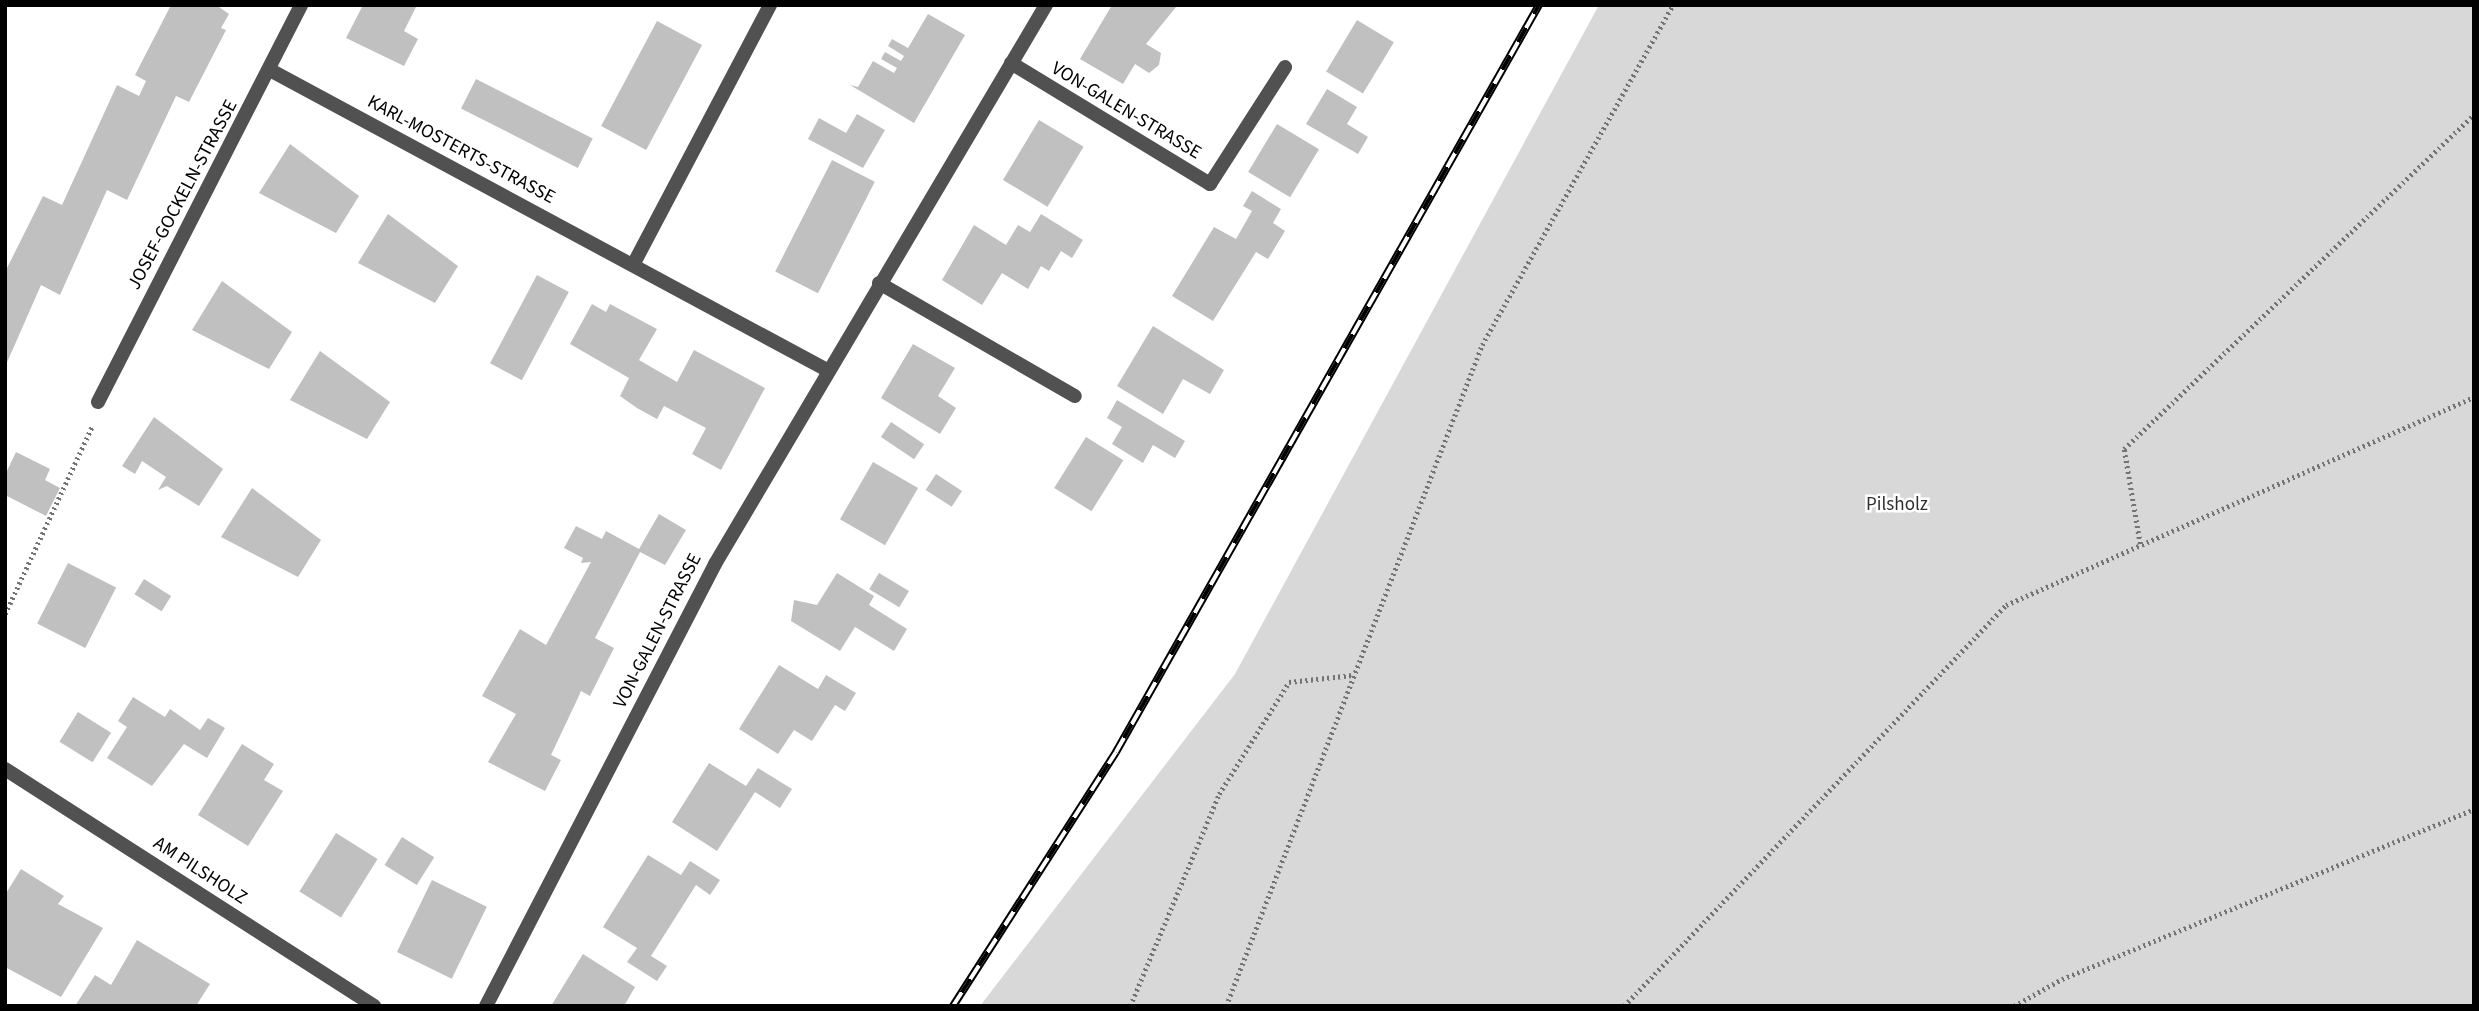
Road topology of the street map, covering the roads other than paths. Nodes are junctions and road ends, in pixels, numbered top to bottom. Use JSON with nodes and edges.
{"nodes":[{"id":1,"x":301,"y":5,"type":"edge"},
{"id":2,"x":770,"y":5,"type":"edge"},
{"id":3,"x":1046,"y":5,"type":"edge"},
{"id":4,"x":1011,"y":63,"type":"junction"},
{"id":5,"x":1285,"y":67,"type":"dead end"},
{"id":6,"x":270,"y":70,"type":"junction"},
{"id":7,"x":633,"y":265,"type":"junction"},
{"id":8,"x":879,"y":283,"type":"junction"},
{"id":9,"x":827,"y":370,"type":"junction"},
{"id":10,"x":1075,"y":396,"type":"dead end"},
{"id":11,"x":98,"y":402,"type":"road end"},
{"id":12,"x":5,"y":769,"type":"edge"},
{"id":13,"x":374,"y":1006,"type":"edge"},
{"id":14,"x":486,"y":1006,"type":"edge"}],
"edges":[{"from":1,"to":6,"type":"street","name":"JOSEF-GOCKELN-STRASSE"},
{"from":2,"to":7,"type":"street"},
{"from":3,"to":4,"type":"street","name":"VON-GALEN-STRASSE"},
{"from":4,"to":5,"type":"street","name":"VON-GALEN-STRASSE"},
{"from":4,"to":8,"type":"street","name":"VON-GALEN-STRASSE"},
{"from":6,"to":7,"type":"street","name":"KARL-MOSTERTS-STRASSE"},
{"from":6,"to":11,"type":"street","name":"JOSEF-GOCKELN-STRASSE"},
{"from":7,"to":9,"type":"street","name":"KARL-MOSTERTS-STRASSE"},
{"from":8,"to":9,"type":"street","name":"VON-GALEN-STRASSE"},
{"from":8,"to":10,"type":"street"},
{"from":9,"to":14,"type":"street","name":"VON-GALEN-STRASSE"},
{"from":12,"to":13,"type":"street","name":"AM PILSHOLZ"}]}
